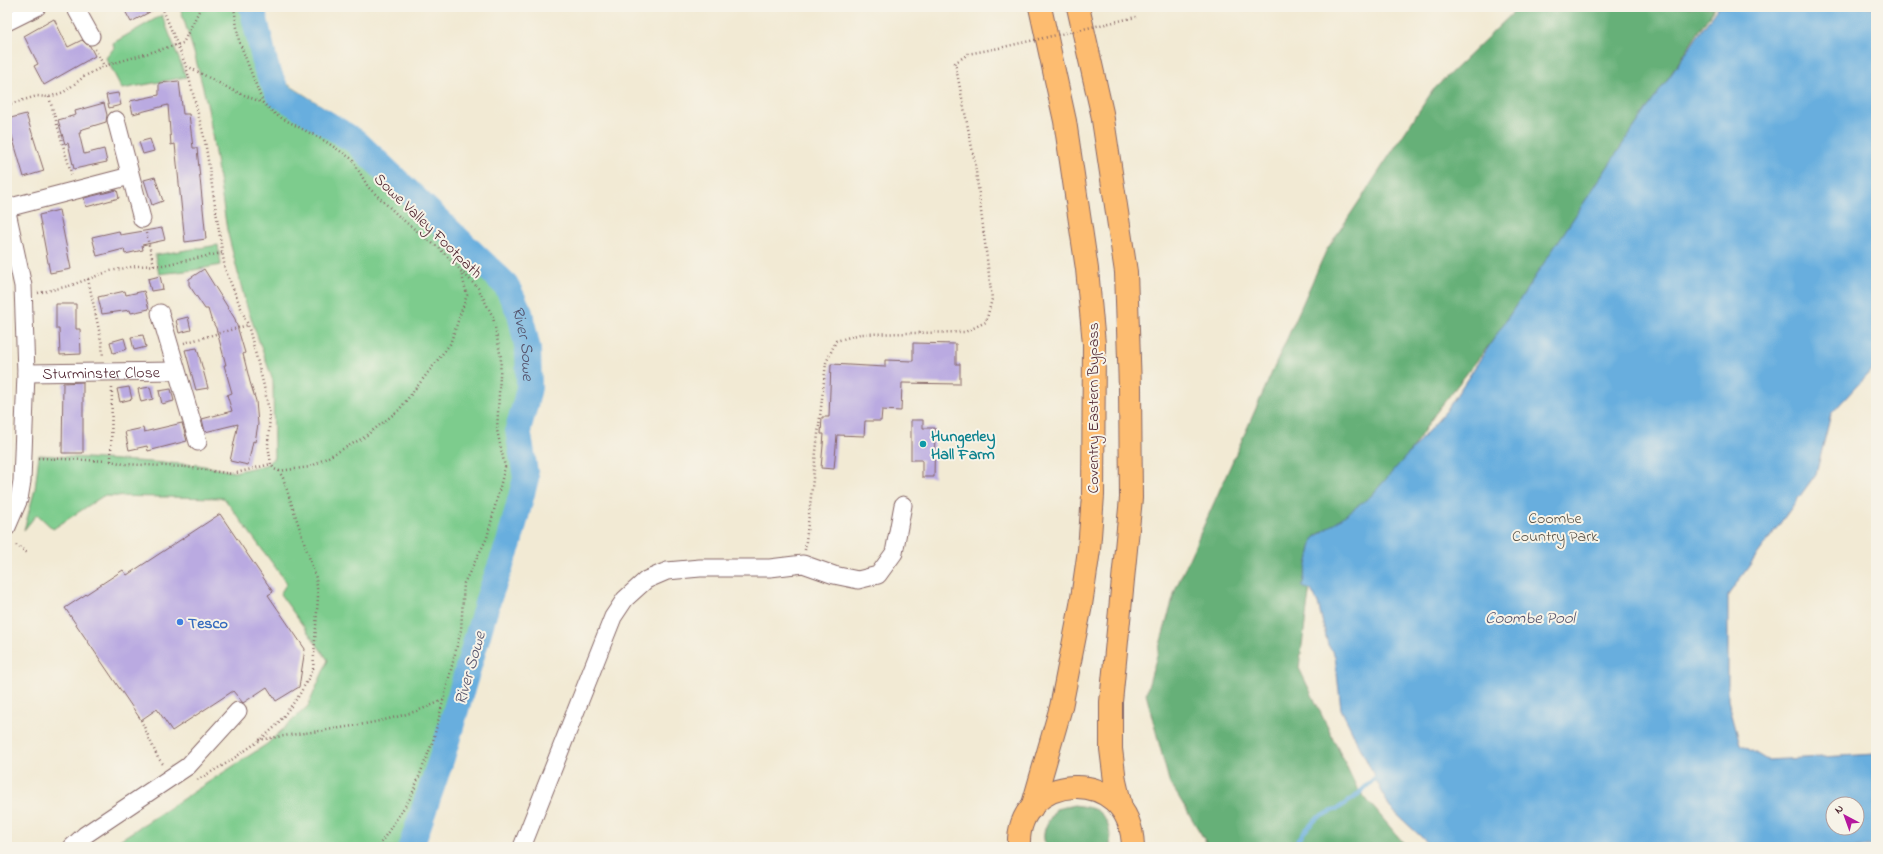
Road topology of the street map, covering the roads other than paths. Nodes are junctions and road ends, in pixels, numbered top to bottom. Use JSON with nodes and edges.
{"nodes":[{"id":1,"x":37,"y":7,"type":"edge"},
{"id":2,"x":75,"y":7,"type":"edge"},
{"id":3,"x":1040,"y":7,"type":"edge"},
{"id":4,"x":1078,"y":7,"type":"edge"},
{"id":5,"x":7,"y":22,"type":"edge"},
{"id":6,"x":92,"y":36,"type":"dead end"},
{"id":7,"x":116,"y":120,"type":"dead end"},
{"id":8,"x":130,"y":176,"type":"junction"},
{"id":9,"x":7,"y":208,"type":"edge"},
{"id":10,"x":7,"y":212,"type":"edge"},
{"id":11,"x":142,"y":219,"type":"road end"},
{"id":12,"x":160,"y":313,"type":"dead end"},
{"id":13,"x":176,"y":371,"type":"junction"},
{"id":14,"x":26,"y":373,"type":"junction"},
{"id":15,"x":198,"y":442,"type":"dead end"},
{"id":16,"x":903,"y":505,"type":"dead end"},
{"id":17,"x":7,"y":526,"type":"edge"},
{"id":18,"x":238,"y":711,"type":"dead end"},
{"id":19,"x":1032,"y":808,"type":"junction"},
{"id":20,"x":1124,"y":813,"type":"junction"},
{"id":21,"x":72,"y":847,"type":"edge"},
{"id":22,"x":522,"y":847,"type":"edge"},
{"id":23,"x":1019,"y":847,"type":"edge"},
{"id":24,"x":1133,"y":847,"type":"edge"},
{"id":25,"x":1147,"y":847,"type":"edge"}],
"edges":[{"from":1,"to":5,"type":"street"},
{"from":2,"to":6,"type":"street"},
{"from":3,"to":19,"type":"highway","name":"Coventry Eastern Bypass"},
{"from":4,"to":20,"type":"highway"},
{"from":7,"to":8,"type":"street"},
{"from":8,"to":9,"type":"street"},
{"from":8,"to":11,"type":"street"},
{"from":10,"to":14,"type":"street"},
{"from":12,"to":13,"type":"street","name":"Sturminster Close"},
{"from":13,"to":14,"type":"street","name":"Sturminster Close"},
{"from":13,"to":15,"type":"street","name":"Sturminster Close"},
{"from":14,"to":17,"type":"street"},
{"from":16,"to":22,"type":"street"},
{"from":18,"to":21,"type":"street"},
{"from":19,"to":20,"type":"highway"},
{"from":19,"to":23,"type":"highway"},
{"from":20,"to":24,"type":"highway"},
{"from":20,"to":25,"type":"highway"}]}
